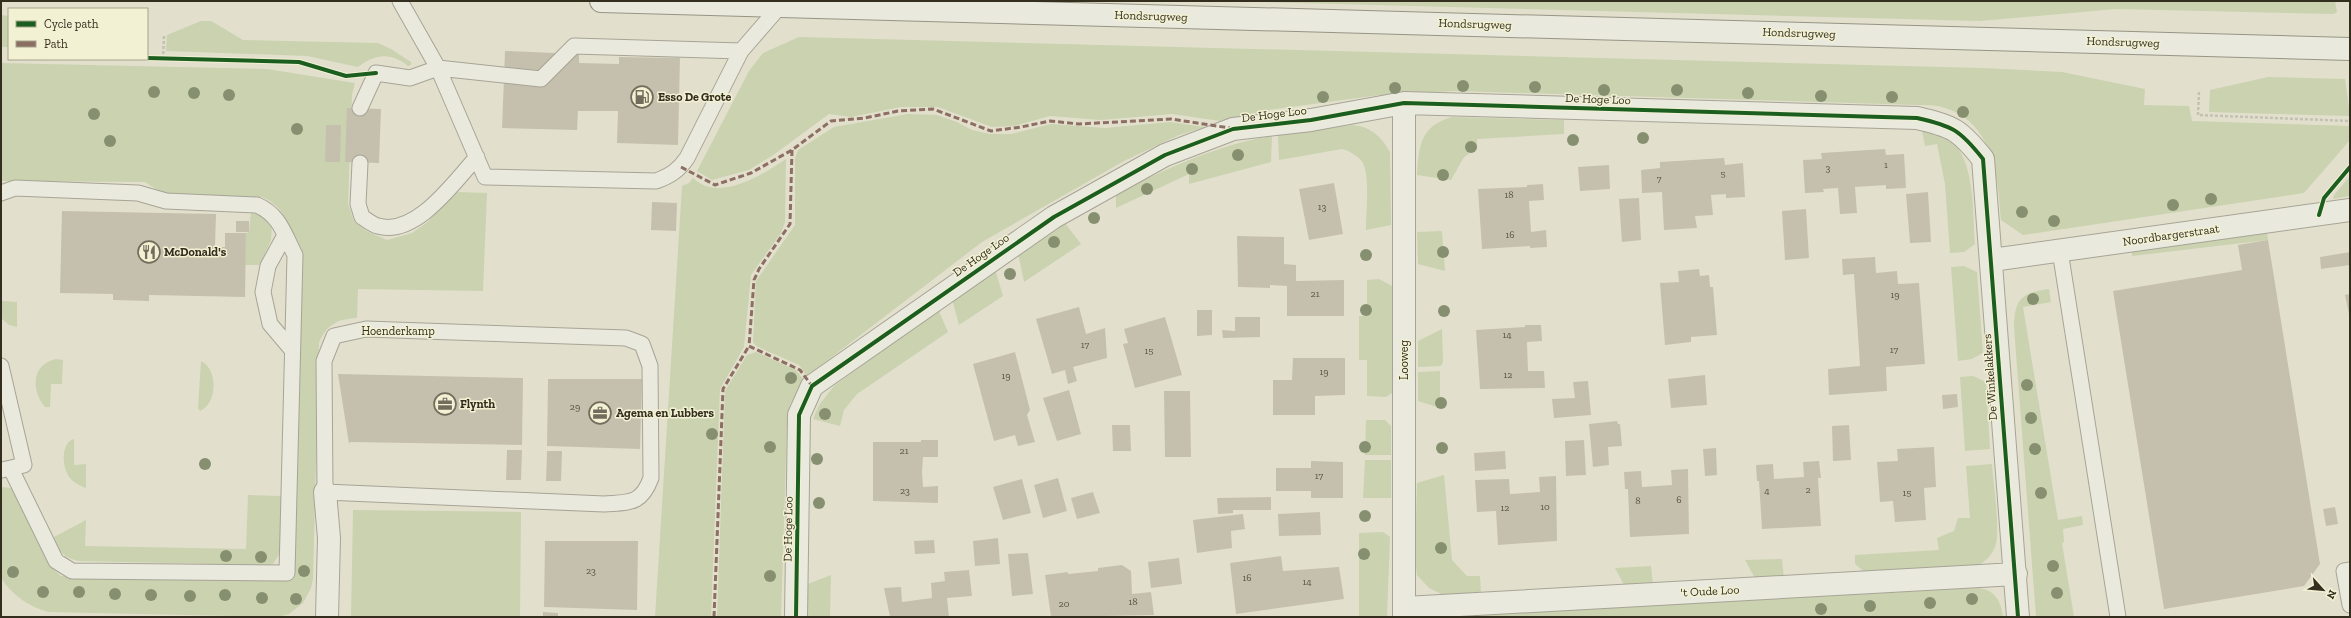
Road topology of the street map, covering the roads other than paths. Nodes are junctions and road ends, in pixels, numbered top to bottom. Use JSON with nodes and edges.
{"nodes":[{"id":1,"x":400,"y":1,"type":"edge"},
{"id":2,"x":601,"y":1,"type":"edge"},
{"id":3,"x":781,"y":6,"type":"junction"},
{"id":4,"x":2350,"y":49,"type":"edge"},
{"id":5,"x":741,"y":51,"type":"junction"},
{"id":6,"x":438,"y":68,"type":"junction"},
{"id":7,"x":1404,"y":104,"type":"junction"},
{"id":8,"x":360,"y":108,"type":"dead end"},
{"id":9,"x":1968,"y":140,"type":"joint"},
{"id":10,"x":477,"y":157,"type":"junction"},
{"id":11,"x":360,"y":163,"type":"dead end"},
{"id":12,"x":1,"y":193,"type":"edge"},
{"id":13,"x":2350,"y":210,"type":"edge"},
{"id":14,"x":285,"y":235,"type":"junction"},
{"id":15,"x":2060,"y":251,"type":"junction"},
{"id":16,"x":1992,"y":260,"type":"junction"},
{"id":17,"x":292,"y":350,"type":"junction"},
{"id":18,"x":1,"y":366,"type":"edge"},
{"id":19,"x":6,"y":469,"type":"edge"},
{"id":20,"x":326,"y":492,"type":"junction"},
{"id":21,"x":2350,"y":570,"type":"edge"},
{"id":22,"x":2016,"y":574,"type":"junction"},
{"id":23,"x":2350,"y":605,"type":"edge"},
{"id":24,"x":1404,"y":613,"type":"edge"},
{"id":25,"x":327,"y":617,"type":"edge"},
{"id":26,"x":796,"y":617,"type":"edge"},
{"id":27,"x":2018,"y":617,"type":"edge"},
{"id":28,"x":2118,"y":617,"type":"edge"}],
"edges":[{"from":1,"to":6,"type":"lane"},
{"from":2,"to":3,"type":"street","name":"Hondsrugweg"},
{"from":3,"to":4,"type":"street","name":"Hondsrugweg"},
{"from":3,"to":5,"type":"lane"},
{"from":5,"to":6,"type":"lane"},
{"from":5,"to":10,"type":"lane"},
{"from":6,"to":8,"type":"lane"},
{"from":6,"to":10,"type":"lane"},
{"from":7,"to":9,"type":"street","name":"De Hoge Loo"},
{"from":7,"to":24,"type":"street","name":"Looweg"},
{"from":7,"to":26,"type":"street","name":"De Hoge Loo"},
{"from":9,"to":16,"type":"street","name":"De Winkelakkers"},
{"from":10,"to":11,"type":"lane"},
{"from":12,"to":14,"type":"lane"},
{"from":13,"to":15,"type":"street","name":"Noordbargerstraat"},
{"from":14,"to":17,"type":"lane"},
{"from":14,"to":17,"type":"lane"},
{"from":15,"to":16,"type":"street","name":"Noordbargerstraat"},
{"from":15,"to":28,"type":"lane"},
{"from":16,"to":22,"type":"street","name":"De Winkelakkers"},
{"from":17,"to":19,"type":"lane"},
{"from":18,"to":19,"type":"lane"},
{"from":20,"to":20,"type":"lane","name":"Hoenderkamp"},
{"from":20,"to":25,"type":"street","name":"Hoenderkamp"},
{"from":21,"to":23,"type":"lane"},
{"from":22,"to":24,"type":"street","name":"'t Oude Loo"},
{"from":22,"to":27,"type":"street","name":"De Winkelakkers"}]}
